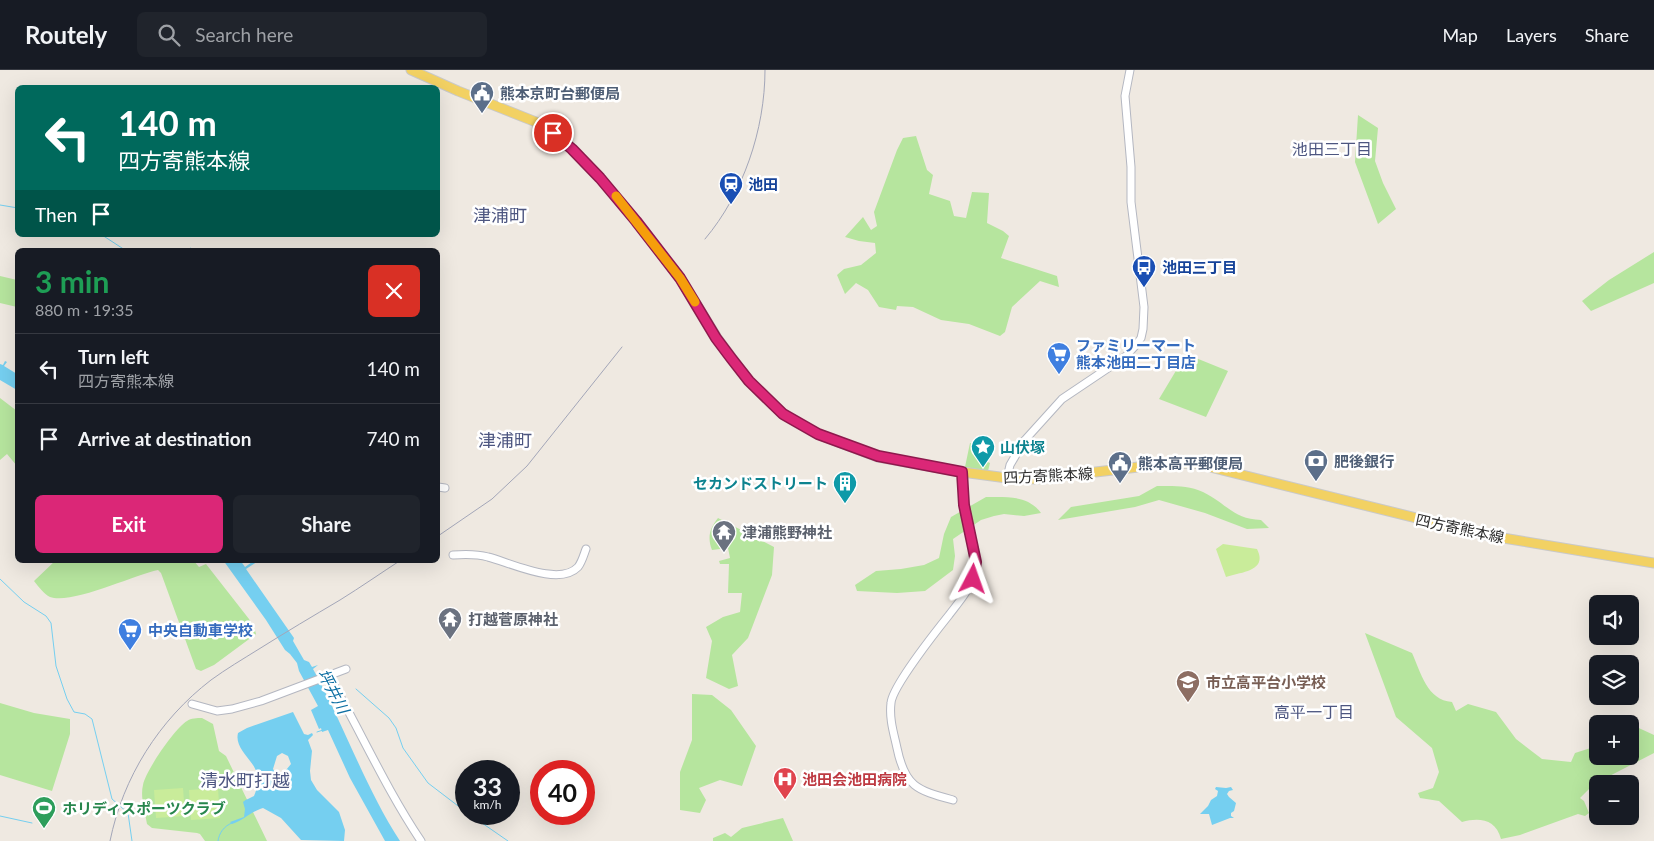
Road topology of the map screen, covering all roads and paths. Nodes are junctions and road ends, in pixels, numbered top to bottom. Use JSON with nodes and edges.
{"nodes":[{"id":1,"x":411,"y":70,"type":"edge"},
{"id":2,"x":1130,"y":70,"type":"edge"},
{"id":3,"x":962,"y":472,"type":"junction"},
{"id":4,"x":1007,"y":478,"type":"junction"},
{"id":5,"x":586,"y":549,"type":"dead end"},
{"id":6,"x":453,"y":555,"type":"dead end"},
{"id":7,"x":1654,"y":563,"type":"edge"},
{"id":8,"x":346,"y":669,"type":"dead end"},
{"id":9,"x":327,"y":676,"type":"junction"},
{"id":10,"x":192,"y":704,"type":"dead end"},
{"id":11,"x":953,"y":800,"type":"dead end"},
{"id":12,"x":421,"y":841,"type":"edge"}],
"edges":[{"from":1,"to":3,"type":"main road","name":"四方寄熊本線"},
{"from":2,"to":4,"type":"street"},
{"from":3,"to":4,"type":"main road","name":"四方寄熊本線"},
{"from":3,"to":11,"type":"street"},
{"from":4,"to":7,"type":"main road","name":"四方寄熊本線"},
{"from":5,"to":6,"type":"street"},
{"from":8,"to":9,"type":"street"},
{"from":9,"to":10,"type":"street"},
{"from":9,"to":12,"type":"street"}]}
